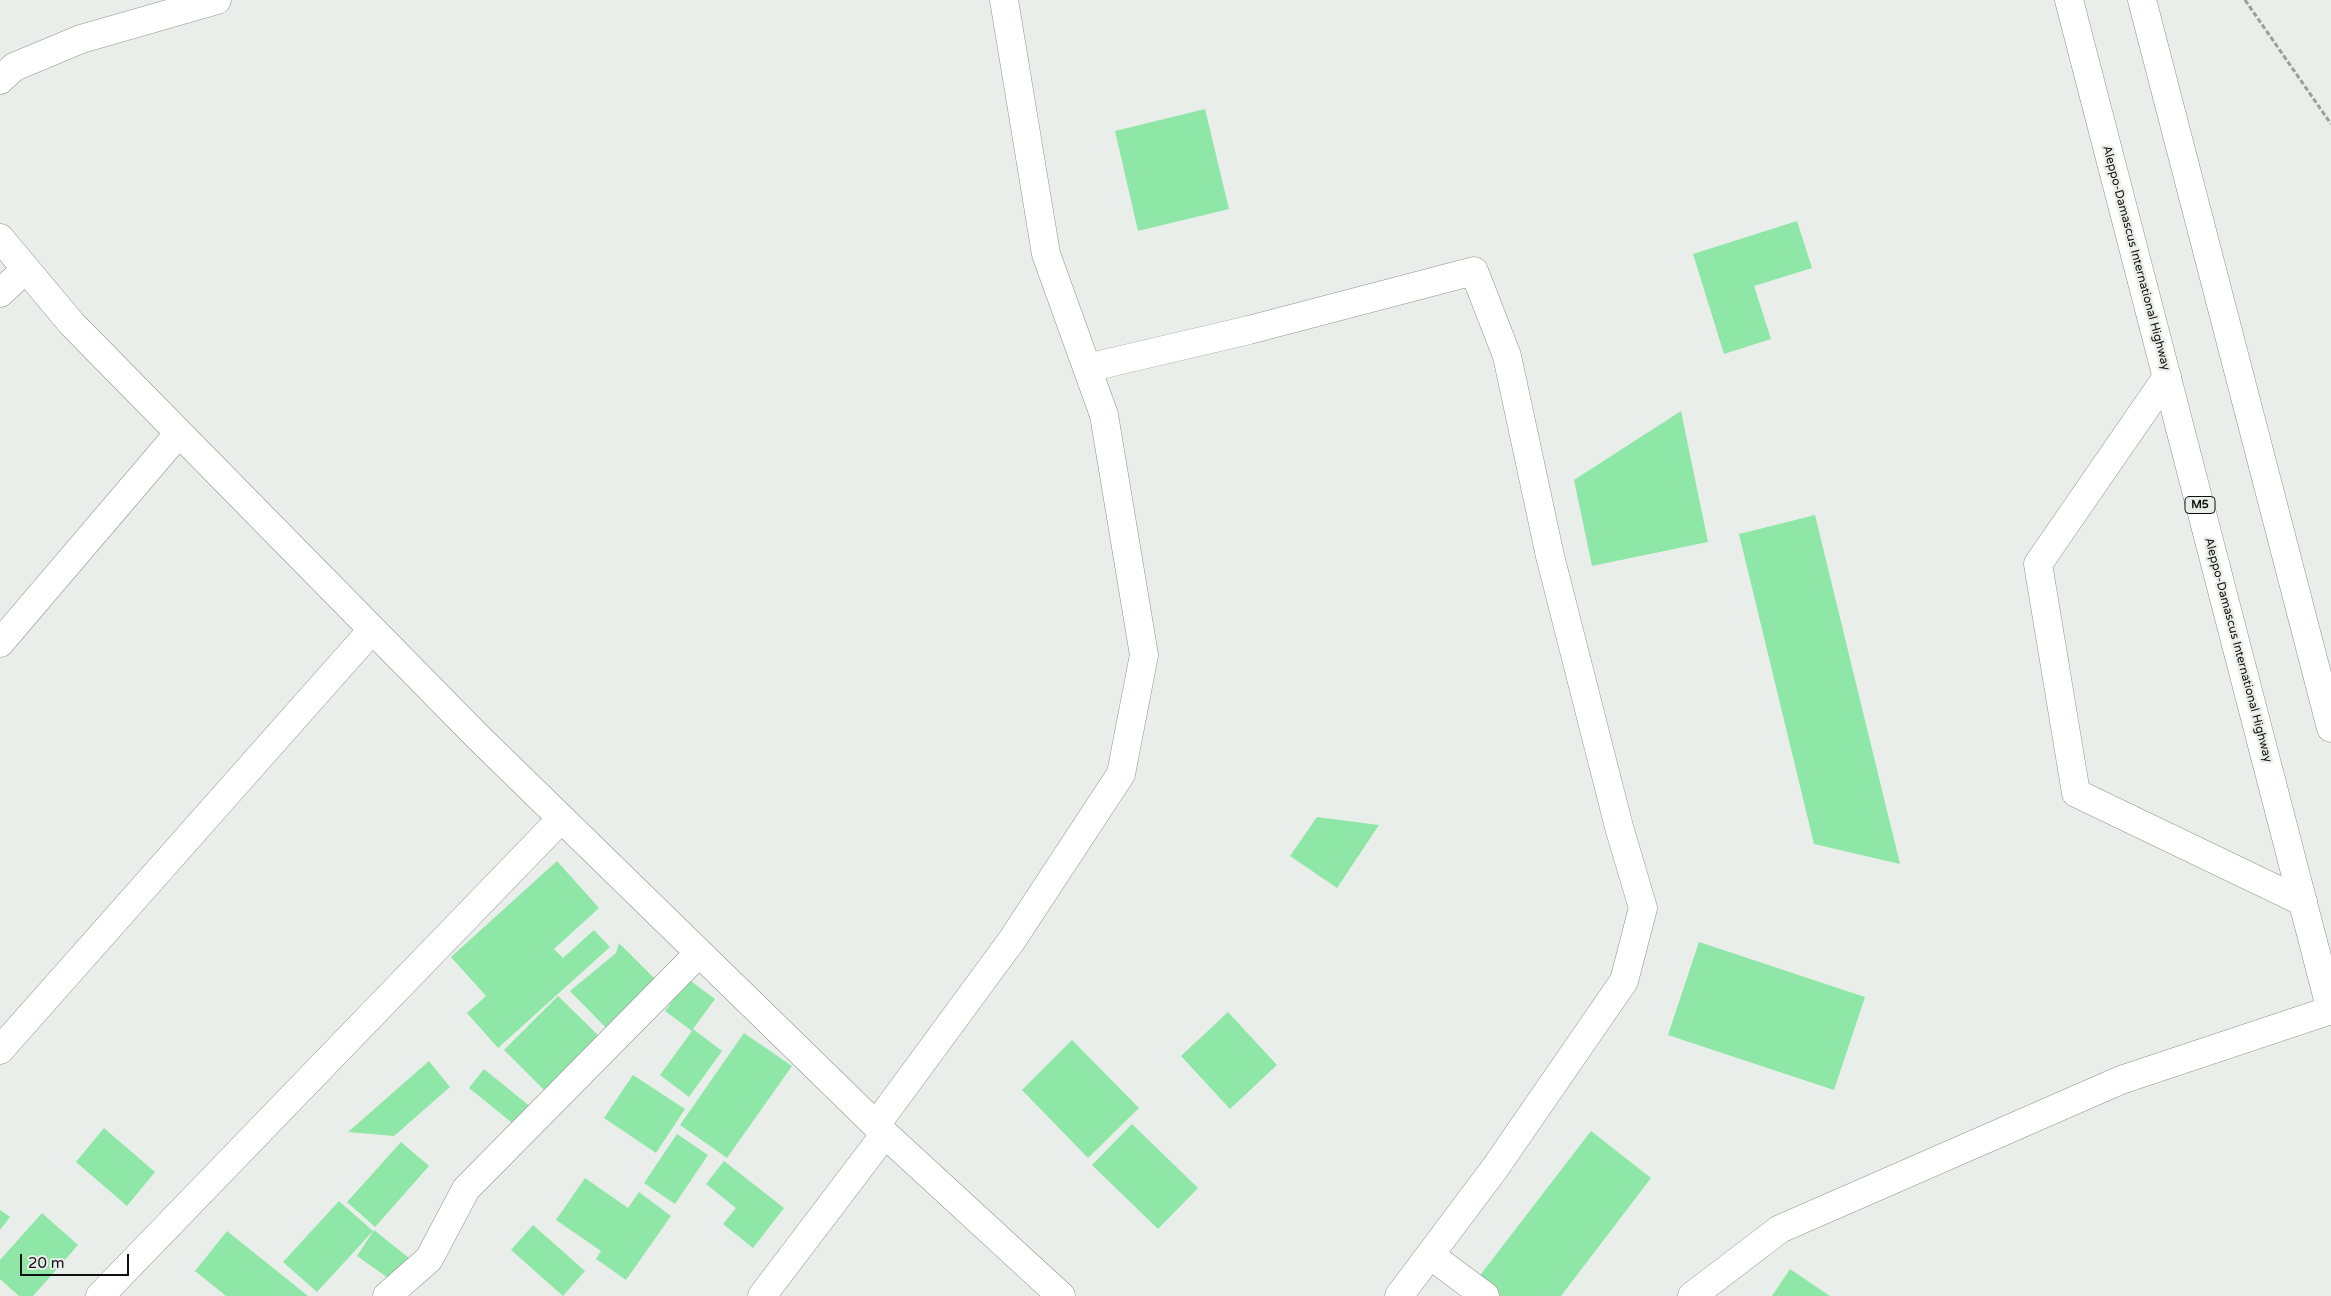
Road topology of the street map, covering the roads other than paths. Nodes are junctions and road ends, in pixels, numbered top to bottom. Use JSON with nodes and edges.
{"nodes":[{"id":1,"x":217,"y":0,"type":"edge"},
{"id":2,"x":1004,"y":0,"type":"edge"},
{"id":3,"x":2069,"y":0,"type":"edge"},
{"id":4,"x":2142,"y":0,"type":"edge"},
{"id":5,"x":0,"y":80,"type":"edge"},
{"id":6,"x":0,"y":238,"type":"edge"},
{"id":7,"x":26,"y":269,"type":"junction"},
{"id":8,"x":0,"y":293,"type":"edge"},
{"id":9,"x":1087,"y":368,"type":"junction"},
{"id":10,"x":2167,"y":377,"type":"junction"},
{"id":11,"x":179,"y":434,"type":"junction"},
{"id":12,"x":372,"y":630,"type":"junction"},
{"id":13,"x":0,"y":643,"type":"edge"},
{"id":14,"x":2331,"y":728,"type":"edge"},
{"id":15,"x":562,"y":819,"type":"junction"},
{"id":16,"x":2303,"y":902,"type":"junction"},
{"id":17,"x":699,"y":953,"type":"junction"},
{"id":18,"x":2331,"y":1010,"type":"edge"},
{"id":19,"x":0,"y":1050,"type":"edge"},
{"id":20,"x":881,"y":1130,"type":"junction"},
{"id":21,"x":1430,"y":1255,"type":"junction"},
{"id":22,"x":100,"y":1296,"type":"edge"},
{"id":23,"x":387,"y":1296,"type":"edge"},
{"id":24,"x":762,"y":1296,"type":"edge"},
{"id":25,"x":1062,"y":1296,"type":"edge"},
{"id":26,"x":1399,"y":1296,"type":"edge"},
{"id":27,"x":1485,"y":1296,"type":"edge"},
{"id":28,"x":1692,"y":1296,"type":"edge"}],
"edges":[{"from":1,"to":5,"type":"main road"},
{"from":2,"to":9,"type":"main road"},
{"from":3,"to":10,"type":"main road","name":"Aleppo-Damascus International Highway","number":"M5"},
{"from":4,"to":14,"type":"main road"},
{"from":6,"to":7,"type":"main road"},
{"from":7,"to":8,"type":"main road"},
{"from":7,"to":11,"type":"main road"},
{"from":9,"to":20,"type":"main road"},
{"from":9,"to":21,"type":"main road"},
{"from":10,"to":16,"type":"main road","name":"Aleppo-Damascus International Highway","number":"M5"},
{"from":10,"to":16,"type":"main road"},
{"from":11,"to":12,"type":"main road"},
{"from":11,"to":13,"type":"main road"},
{"from":12,"to":15,"type":"main road"},
{"from":12,"to":19,"type":"main road"},
{"from":15,"to":17,"type":"main road"},
{"from":15,"to":22,"type":"main road"},
{"from":16,"to":18,"type":"main road","name":"Aleppo-Damascus International Highway","number":"M5"},
{"from":17,"to":20,"type":"main road"},
{"from":17,"to":23,"type":"main road"},
{"from":18,"to":28,"type":"main road"},
{"from":20,"to":24,"type":"main road"},
{"from":20,"to":25,"type":"main road"},
{"from":21,"to":26,"type":"main road"},
{"from":21,"to":27,"type":"main road"}]}
